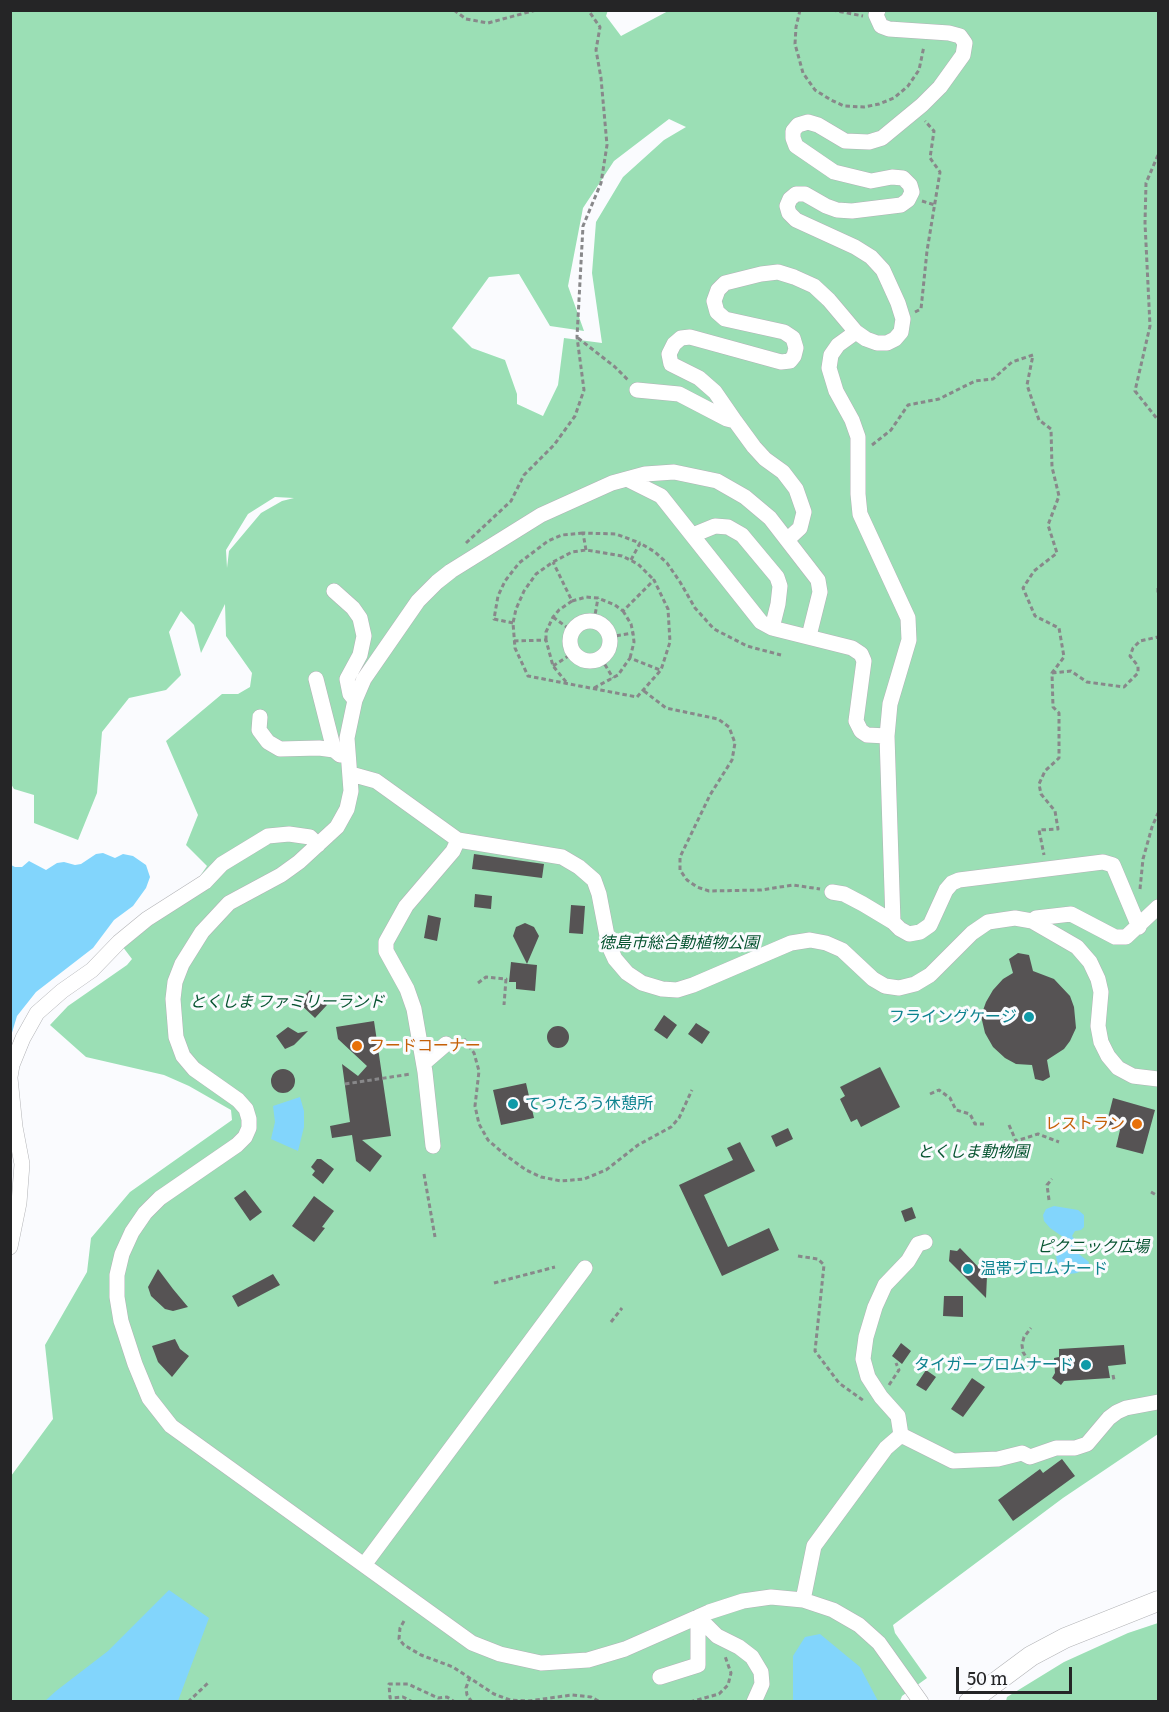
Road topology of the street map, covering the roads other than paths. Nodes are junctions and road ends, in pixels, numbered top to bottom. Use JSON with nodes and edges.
{"nodes":[{"id":1,"x":877,"y":13,"type":"edge"},
{"id":2,"x":856,"y":332,"type":"junction"},
{"id":3,"x":637,"y":390,"type":"road end"},
{"id":4,"x":735,"y":421,"type":"junction"},
{"id":5,"x":627,"y":479,"type":"junction"},
{"id":6,"x":693,"y":536,"type":"junction"},
{"id":7,"x":787,"y":540,"type":"junction"},
{"id":8,"x":334,"y":591,"type":"dead end"},
{"id":9,"x":772,"y":628,"type":"junction"},
{"id":10,"x":809,"y":636,"type":"junction"},
{"id":11,"x":601,"y":658,"type":"joint"},
{"id":12,"x":316,"y":679,"type":"dead end"},
{"id":13,"x":355,"y":700,"type":"junction"},
{"id":14,"x":260,"y":717,"type":"dead end"},
{"id":15,"x":887,"y":736,"type":"junction"},
{"id":16,"x":334,"y":750,"type":"junction"},
{"id":17,"x":349,"y":767,"type":"junction"},
{"id":18,"x":458,"y":840,"type":"junction"},
{"id":19,"x":318,"y":845,"type":"junction"},
{"id":20,"x":832,"y":892,"type":"road end"},
{"id":21,"x":1157,"y":908,"type":"edge"},
{"id":22,"x":1032,"y":921,"type":"junction"},
{"id":23,"x":893,"y":922,"type":"junction"},
{"id":24,"x":1139,"y":927,"type":"junction"},
{"id":25,"x":446,"y":1044,"type":"dead end"},
{"id":26,"x":424,"y":1067,"type":"junction"},
{"id":27,"x":10,"y":1078,"type":"edge"},
{"id":28,"x":1158,"y":1078,"type":"edge"},
{"id":29,"x":433,"y":1146,"type":"dead end"},
{"id":30,"x":925,"y":1242,"type":"dead end"},
{"id":31,"x":10,"y":1247,"type":"edge"},
{"id":32,"x":585,"y":1268,"type":"dead end"},
{"id":33,"x":1158,"y":1402,"type":"edge"},
{"id":34,"x":901,"y":1435,"type":"junction"},
{"id":35,"x":364,"y":1564,"type":"junction"},
{"id":36,"x":803,"y":1600,"type":"junction"},
{"id":37,"x":1158,"y":1600,"type":"edge"},
{"id":38,"x":698,"y":1617,"type":"junction"},
{"id":39,"x":660,"y":1677,"type":"dead end"},
{"id":40,"x":754,"y":1701,"type":"edge"},
{"id":41,"x":921,"y":1701,"type":"edge"},
{"id":42,"x":969,"y":1701,"type":"edge"}],
"edges":[{"from":1,"to":2,"type":"street"},
{"from":2,"to":4,"type":"street"},
{"from":2,"to":15,"type":"street"},
{"from":3,"to":4,"type":"street"},
{"from":4,"to":7,"type":"street"},
{"from":5,"to":6,"type":"street"},
{"from":5,"to":7,"type":"street"},
{"from":5,"to":13,"type":"street"},
{"from":6,"to":9,"type":"street"},
{"from":6,"to":9,"type":"street"},
{"from":7,"to":10,"type":"street"},
{"from":8,"to":13,"type":"street"},
{"from":9,"to":10,"type":"street"},
{"from":10,"to":15,"type":"street"},
{"from":11,"to":11,"type":"street"},
{"from":12,"to":16,"type":"street"},
{"from":13,"to":17,"type":"street"},
{"from":14,"to":16,"type":"street"},
{"from":15,"to":23,"type":"street"},
{"from":16,"to":17,"type":"street"},
{"from":17,"to":18,"type":"street"},
{"from":17,"to":19,"type":"street"},
{"from":18,"to":22,"type":"street"},
{"from":18,"to":26,"type":"street"},
{"from":19,"to":27,"type":"street"},
{"from":19,"to":35,"type":"street"},
{"from":20,"to":23,"type":"street"},
{"from":21,"to":24,"type":"street"},
{"from":22,"to":24,"type":"street"},
{"from":22,"to":28,"type":"street"},
{"from":23,"to":24,"type":"street"},
{"from":25,"to":26,"type":"street"},
{"from":26,"to":29,"type":"street"},
{"from":27,"to":31,"type":"street"},
{"from":30,"to":34,"type":"street"},
{"from":32,"to":35,"type":"street"},
{"from":33,"to":34,"type":"street"},
{"from":34,"to":36,"type":"street"},
{"from":35,"to":38,"type":"street"},
{"from":36,"to":38,"type":"street"},
{"from":36,"to":41,"type":"street"},
{"from":37,"to":42,"type":"main road"},
{"from":38,"to":39,"type":"street"},
{"from":38,"to":40,"type":"street"}]}
